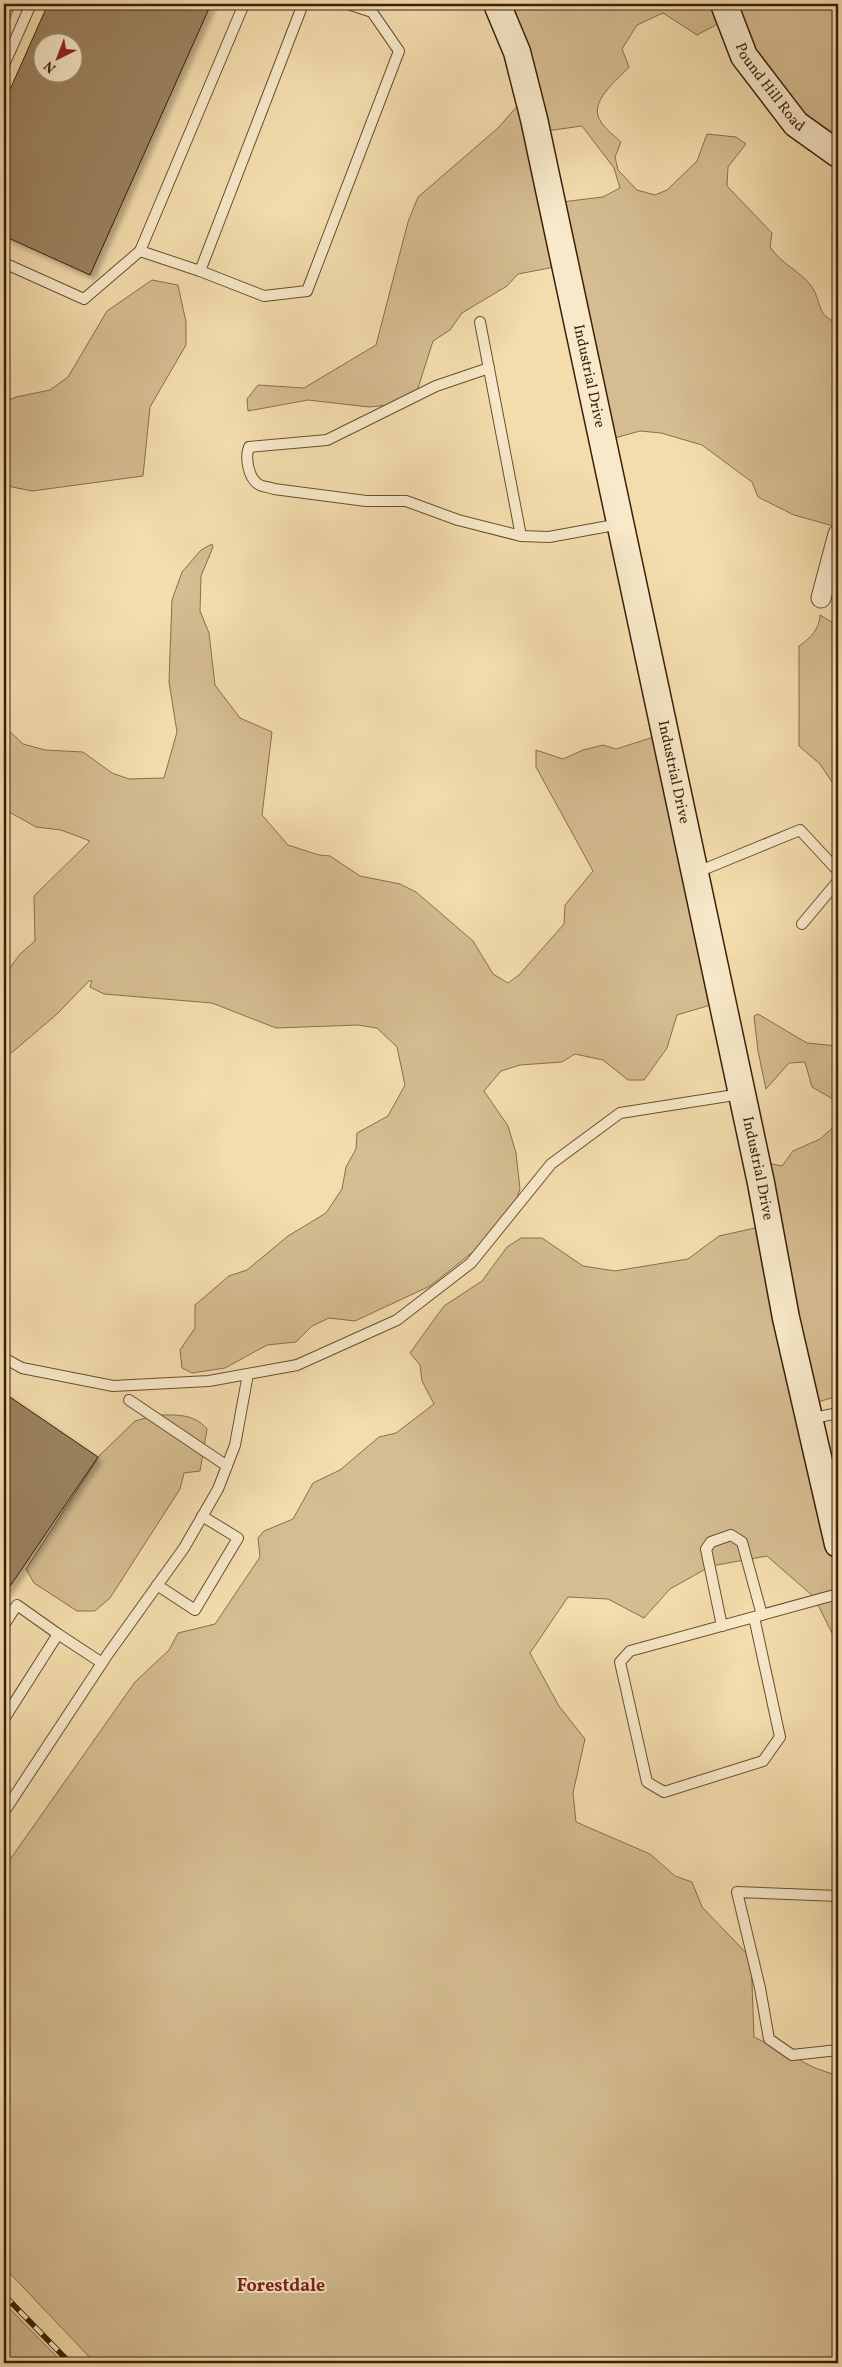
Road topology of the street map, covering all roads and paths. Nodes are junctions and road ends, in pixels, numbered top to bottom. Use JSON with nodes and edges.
{"nodes":[{"id":1,"x":31,"y":4,"type":"edge"},
{"id":2,"x":244,"y":4,"type":"edge"},
{"id":3,"x":302,"y":4,"type":"edge"},
{"id":4,"x":348,"y":4,"type":"edge"},
{"id":5,"x":497,"y":4,"type":"edge"},
{"id":6,"x":724,"y":4,"type":"edge"},
{"id":7,"x":4,"y":65,"type":"edge"},
{"id":8,"x":838,"y":154,"type":"edge"},
{"id":9,"x":140,"y":251,"type":"junction"},
{"id":10,"x":4,"y":263,"type":"edge"},
{"id":11,"x":200,"y":271,"type":"junction"},
{"id":12,"x":480,"y":322,"type":"dead end"},
{"id":13,"x":489,"y":368,"type":"junction"},
{"id":14,"x":621,"y":524,"type":"junction"},
{"id":15,"x":838,"y":534,"type":"edge"},
{"id":16,"x":521,"y":536,"type":"junction"},
{"id":17,"x":821,"y":598,"type":"dead end"},
{"id":18,"x":838,"y":870,"type":"edge"},
{"id":19,"x":694,"y":873,"type":"junction"},
{"id":20,"x":838,"y":881,"type":"edge"},
{"id":21,"x":802,"y":924,"type":"dead end"},
{"id":22,"x":742,"y":1094,"type":"junction"},
{"id":23,"x":4,"y":1358,"type":"edge"},
{"id":24,"x":248,"y":1374,"type":"junction"},
{"id":25,"x":129,"y":1400,"type":"dead end"},
{"id":26,"x":838,"y":1413,"type":"edge"},
{"id":27,"x":808,"y":1420,"type":"junction"},
{"id":28,"x":227,"y":1466,"type":"junction"},
{"id":29,"x":202,"y":1516,"type":"junction"},
{"id":30,"x":838,"y":1544,"type":"edge"},
{"id":31,"x":157,"y":1586,"type":"junction"},
{"id":32,"x":838,"y":1594,"type":"edge"},
{"id":33,"x":758,"y":1616,"type":"junction"},
{"id":34,"x":4,"y":1625,"type":"edge"},
{"id":35,"x":722,"y":1626,"type":"junction"},
{"id":36,"x":58,"y":1634,"type":"junction"},
{"id":37,"x":102,"y":1663,"type":"junction"},
{"id":38,"x":4,"y":1719,"type":"edge"},
{"id":39,"x":4,"y":1812,"type":"edge"},
{"id":40,"x":838,"y":1896,"type":"edge"},
{"id":41,"x":838,"y":2050,"type":"edge"}],
"edges":[{"from":1,"to":7,"type":"lane"},
{"from":2,"to":9,"type":"lane"},
{"from":3,"to":11,"type":"lane"},
{"from":4,"to":11,"type":"lane"},
{"from":5,"to":14,"type":"street","name":"Industrial Drive"},
{"from":6,"to":8,"type":"street","name":"Pound Hill Road"},
{"from":9,"to":10,"type":"lane"},
{"from":9,"to":11,"type":"lane"},
{"from":12,"to":13,"type":"lane"},
{"from":13,"to":16,"type":"lane"},
{"from":13,"to":16,"type":"lane"},
{"from":14,"to":16,"type":"lane"},
{"from":14,"to":19,"type":"street","name":"Industrial Drive"},
{"from":15,"to":17,"type":"street"},
{"from":18,"to":19,"type":"lane"},
{"from":19,"to":22,"type":"street","name":"Industrial Drive"},
{"from":20,"to":21,"type":"lane"},
{"from":22,"to":24,"type":"lane"},
{"from":22,"to":27,"type":"street","name":"Industrial Drive"},
{"from":23,"to":24,"type":"lane"},
{"from":24,"to":28,"type":"lane"},
{"from":25,"to":28,"type":"lane"},
{"from":26,"to":27,"type":"lane"},
{"from":27,"to":30,"type":"street","name":"Industrial Drive"},
{"from":28,"to":29,"type":"lane"},
{"from":29,"to":31,"type":"lane"},
{"from":29,"to":31,"type":"lane"},
{"from":31,"to":37,"type":"lane"},
{"from":32,"to":33,"type":"lane"},
{"from":33,"to":35,"type":"lane"},
{"from":33,"to":35,"type":"lane"},
{"from":33,"to":35,"type":"lane"},
{"from":34,"to":36,"type":"lane"},
{"from":36,"to":37,"type":"lane"},
{"from":36,"to":38,"type":"lane"},
{"from":37,"to":39,"type":"lane"},
{"from":40,"to":41,"type":"lane"}]}
